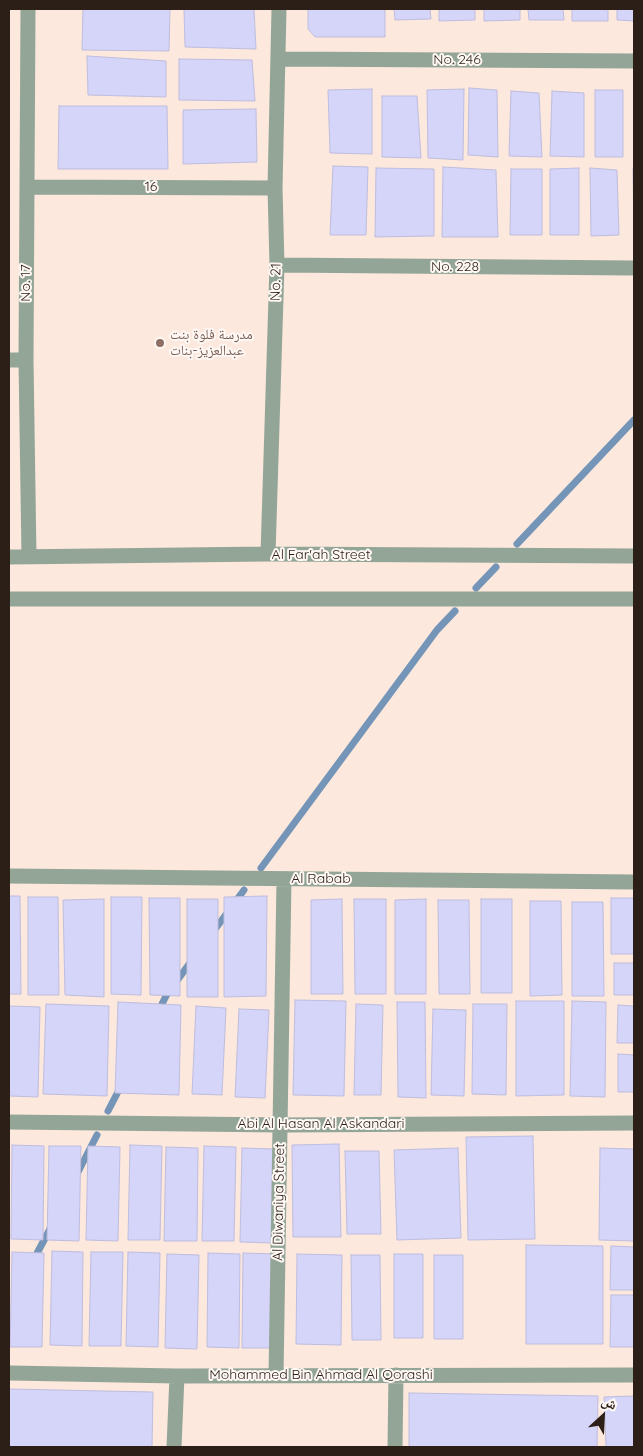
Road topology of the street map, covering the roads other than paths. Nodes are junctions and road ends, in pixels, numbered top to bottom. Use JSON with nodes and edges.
{"nodes":[{"id":1,"x":28,"y":9,"type":"edge"},
{"id":2,"x":279,"y":9,"type":"edge"},
{"id":3,"x":279,"y":58,"type":"junction"},
{"id":4,"x":634,"y":61,"type":"edge"},
{"id":5,"x":26,"y":187,"type":"junction"},
{"id":6,"x":275,"y":188,"type":"junction"},
{"id":7,"x":277,"y":265,"type":"junction"},
{"id":8,"x":634,"y":268,"type":"edge"},
{"id":9,"x":9,"y":360,"type":"edge"},
{"id":10,"x":26,"y":360,"type":"junction"},
{"id":11,"x":268,"y":554,"type":"junction"},
{"id":12,"x":9,"y":556,"type":"edge"},
{"id":13,"x":634,"y":556,"type":"edge"},
{"id":14,"x":29,"y":557,"type":"junction"},
{"id":15,"x":9,"y":599,"type":"edge"},
{"id":16,"x":634,"y":599,"type":"edge"},
{"id":17,"x":9,"y":876,"type":"edge"},
{"id":18,"x":284,"y":879,"type":"junction"},
{"id":19,"x":634,"y":882,"type":"edge"},
{"id":20,"x":9,"y":1122,"type":"edge"},
{"id":21,"x":634,"y":1123,"type":"edge"},
{"id":22,"x":281,"y":1125,"type":"junction"},
{"id":23,"x":9,"y":1373,"type":"edge"},
{"id":24,"x":396,"y":1375,"type":"junction"},
{"id":25,"x":634,"y":1375,"type":"edge"},
{"id":26,"x":177,"y":1376,"type":"junction"},
{"id":27,"x":276,"y":1376,"type":"junction"},
{"id":28,"x":174,"y":1447,"type":"edge"},
{"id":29,"x":395,"y":1447,"type":"edge"}],
"edges":[{"from":1,"to":5,"type":"street","name":"No. 17"},
{"from":2,"to":3,"type":"street","name":"No. 21"},
{"from":3,"to":4,"type":"street","name":"No. 246"},
{"from":3,"to":6,"type":"street","name":"No. 21"},
{"from":5,"to":6,"type":"street","name":"16"},
{"from":5,"to":10,"type":"street","name":"No. 17"},
{"from":6,"to":7,"type":"street","name":"No. 21"},
{"from":7,"to":8,"type":"street","name":"No. 228"},
{"from":7,"to":11,"type":"street","name":"No. 21"},
{"from":9,"to":10,"type":"street"},
{"from":10,"to":14,"type":"street","name":"No. 17"},
{"from":11,"to":13,"type":"street","name":"Al Far'ah Street"},
{"from":11,"to":14,"type":"street","name":"Al Far'ah Street"},
{"from":12,"to":14,"type":"street","name":"Al Far'ah Street"},
{"from":15,"to":16,"type":"street"},
{"from":17,"to":18,"type":"street","name":"Al Rabab"},
{"from":18,"to":19,"type":"street","name":"Al Rabab"},
{"from":18,"to":22,"type":"street","name":"Al Diwaniya Street"},
{"from":20,"to":22,"type":"street","name":"Abi Al Hasan Al Askandari"},
{"from":21,"to":22,"type":"street","name":"Abi Al Hasan Al Askandari"},
{"from":22,"to":27,"type":"street","name":"Al Diwaniya Street"},
{"from":23,"to":26,"type":"street","name":"Mohammed Bin Ahmad Al Qorashi"},
{"from":24,"to":25,"type":"street","name":"Mohammed Bin Ahmad Al Qorashi"},
{"from":24,"to":27,"type":"street","name":"Mohammed Bin Ahmad Al Qorashi"},
{"from":24,"to":29,"type":"street"},
{"from":26,"to":27,"type":"street","name":"Mohammed Bin Ahmad Al Qorashi"},
{"from":26,"to":28,"type":"street"}]}
